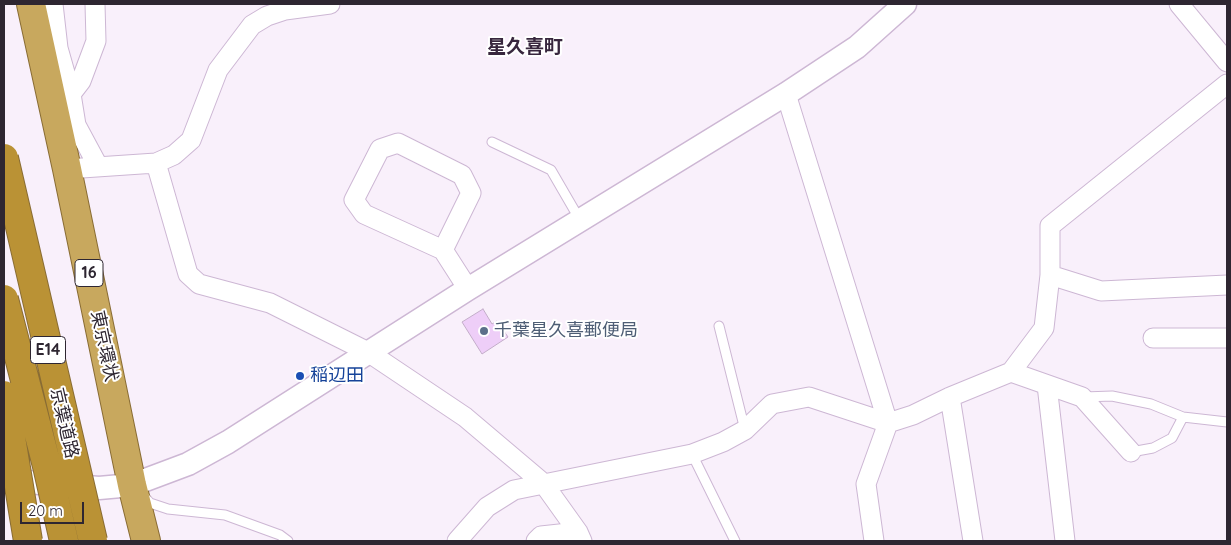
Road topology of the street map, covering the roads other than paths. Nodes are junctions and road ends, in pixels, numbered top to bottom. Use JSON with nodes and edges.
{"nodes":[{"id":1,"x":31,"y":4,"type":"edge"},
{"id":2,"x":53,"y":4,"type":"edge"},
{"id":3,"x":94,"y":4,"type":"edge"},
{"id":4,"x":330,"y":4,"type":"edge"},
{"id":5,"x":905,"y":4,"type":"edge"},
{"id":6,"x":1179,"y":4,"type":"edge"},
{"id":7,"x":1227,"y":62,"type":"edge"},
{"id":8,"x":1227,"y":84,"type":"edge"},
{"id":9,"x":70,"y":94,"type":"junction"},
{"id":10,"x":786,"y":94,"type":"junction"},
{"id":11,"x":492,"y":142,"type":"dead end"},
{"id":12,"x":4,"y":158,"type":"edge"},
{"id":13,"x":156,"y":163,"type":"junction"},
{"id":14,"x":98,"y":166,"type":"junction"},
{"id":15,"x":67,"y":169,"type":"junction"},
{"id":16,"x":580,"y":220,"type":"junction"},
{"id":17,"x":443,"y":250,"type":"junction"},
{"id":18,"x":1050,"y":275,"type":"junction"},
{"id":19,"x":1227,"y":285,"type":"edge"},
{"id":20,"x":468,"y":289,"type":"junction"},
{"id":21,"x":4,"y":299,"type":"edge"},
{"id":22,"x":719,"y":326,"type":"dead end"},
{"id":23,"x":1153,"y":338,"type":"dead end"},
{"id":24,"x":1227,"y":338,"type":"edge"},
{"id":25,"x":368,"y":352,"type":"junction"},
{"id":26,"x":1012,"y":372,"type":"junction"},
{"id":27,"x":1047,"y":385,"type":"junction"},
{"id":28,"x":4,"y":395,"type":"edge"},
{"id":29,"x":950,"y":397,"type":"junction"},
{"id":30,"x":1082,"y":397,"type":"junction"},
{"id":31,"x":1183,"y":417,"type":"junction"},
{"id":32,"x":1227,"y":422,"type":"edge"},
{"id":33,"x":888,"y":423,"type":"junction"},
{"id":34,"x":745,"y":430,"type":"junction"},
{"id":35,"x":1131,"y":452,"type":"joint"},
{"id":36,"x":692,"y":454,"type":"junction"},
{"id":37,"x":73,"y":461,"type":"junction"},
{"id":38,"x":4,"y":480,"type":"edge"},
{"id":39,"x":543,"y":483,"type":"junction"},
{"id":40,"x":132,"y":485,"type":"junction"},
{"id":41,"x":580,"y":537,"type":"edge"},
{"id":42,"x":28,"y":541,"type":"edge"},
{"id":43,"x":64,"y":541,"type":"edge"},
{"id":44,"x":93,"y":541,"type":"edge"},
{"id":45,"x":103,"y":541,"type":"edge"},
{"id":46,"x":146,"y":541,"type":"edge"},
{"id":47,"x":288,"y":541,"type":"edge"},
{"id":48,"x":457,"y":541,"type":"edge"},
{"id":49,"x":536,"y":541,"type":"edge"},
{"id":50,"x":735,"y":541,"type":"edge"},
{"id":51,"x":874,"y":541,"type":"edge"},
{"id":52,"x":973,"y":541,"type":"edge"},
{"id":53,"x":1066,"y":541,"type":"edge"}],
"edges":[{"from":1,"to":15,"type":"highway","name":"東京環状","number":"16"},
{"from":2,"to":9,"type":"street"},
{"from":3,"to":9,"type":"street"},
{"from":4,"to":13,"type":"street"},
{"from":5,"to":10,"type":"street"},
{"from":6,"to":7,"type":"street"},
{"from":8,"to":18,"type":"street"},
{"from":9,"to":14,"type":"street"},
{"from":10,"to":16,"type":"street"},
{"from":10,"to":33,"type":"street"},
{"from":11,"to":16,"type":"lane"},
{"from":12,"to":37,"type":"highway","name":"京葉道路","number":"E14","bridge":true},
{"from":13,"to":14,"type":"street"},
{"from":13,"to":25,"type":"street"},
{"from":14,"to":15,"type":"street"},
{"from":15,"to":40,"type":"highway","name":"東京環状","number":"16"},
{"from":16,"to":20,"type":"street"},
{"from":17,"to":17,"type":"street"},
{"from":17,"to":20,"type":"street"},
{"from":18,"to":19,"type":"street"},
{"from":18,"to":26,"type":"street"},
{"from":20,"to":25,"type":"street"},
{"from":21,"to":43,"type":"highway","name":"京葉道路","number":"E14","bridge":true},
{"from":22,"to":34,"type":"lane"},
{"from":23,"to":24,"type":"street"},
{"from":25,"to":39,"type":"street"},
{"from":25,"to":40,"type":"street"},
{"from":26,"to":27,"type":"street"},
{"from":26,"to":29,"type":"street"},
{"from":27,"to":30,"type":"street"},
{"from":27,"to":53,"type":"street"},
{"from":28,"to":42,"type":"highway","bridge":true},
{"from":29,"to":33,"type":"street"},
{"from":29,"to":52,"type":"street"},
{"from":30,"to":31,"type":"lane"},
{"from":30,"to":35,"type":"street"},
{"from":31,"to":32,"type":"lane"},
{"from":31,"to":35,"type":"lane"},
{"from":33,"to":34,"type":"street"},
{"from":33,"to":51,"type":"street"},
{"from":34,"to":36,"type":"street"},
{"from":36,"to":39,"type":"street"},
{"from":36,"to":50,"type":"lane"},
{"from":37,"to":44,"type":"highway","name":"京葉道路","number":"E14","bridge":true},
{"from":37,"to":45,"type":"highway","bridge":true},
{"from":38,"to":40,"type":"street"},
{"from":39,"to":41,"type":"street"},
{"from":39,"to":48,"type":"street"},
{"from":40,"to":46,"type":"highway","name":"東京環状","number":"16"},
{"from":40,"to":47,"type":"lane"},
{"from":41,"to":49,"type":"street"}]}
